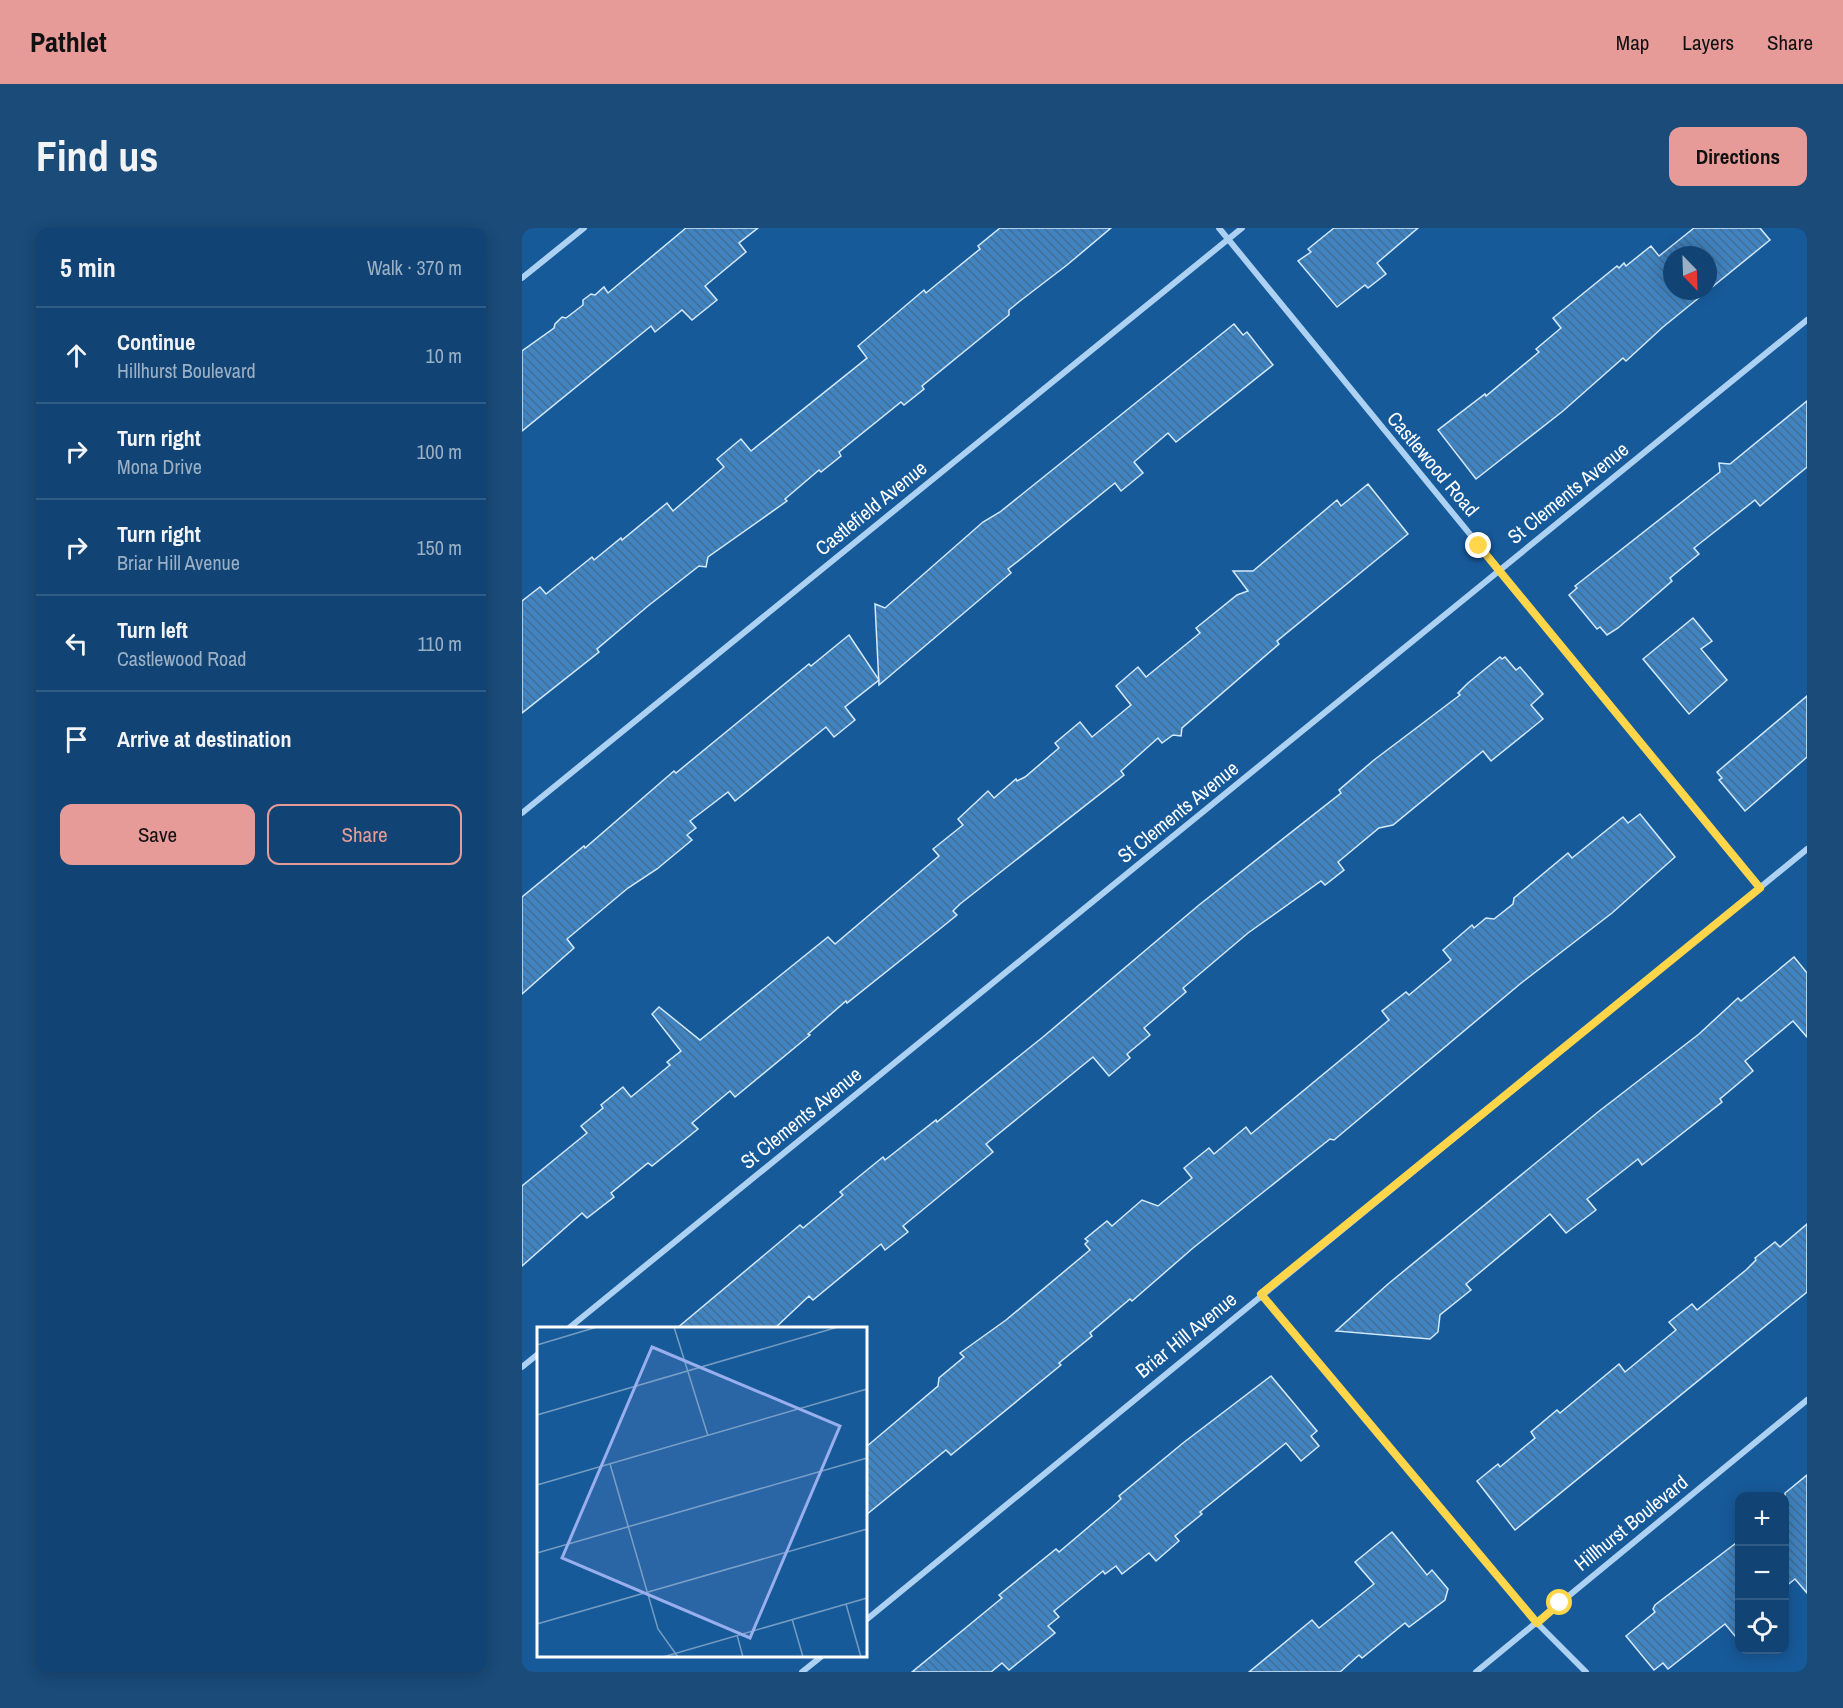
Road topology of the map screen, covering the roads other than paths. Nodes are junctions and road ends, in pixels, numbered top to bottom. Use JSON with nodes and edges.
{"nodes":[{"id":1,"x":584,"y":228,"type":"edge"},
{"id":2,"x":1219,"y":228,"type":"edge"},
{"id":3,"x":1242,"y":228,"type":"edge"},
{"id":4,"x":1228,"y":239,"type":"junction"},
{"id":5,"x":522,"y":279,"type":"edge"},
{"id":6,"x":1807,"y":320,"type":"edge"},
{"id":7,"x":1499,"y":571,"type":"junction"},
{"id":8,"x":522,"y":813,"type":"edge"},
{"id":9,"x":1807,"y":849,"type":"edge"},
{"id":10,"x":1760,"y":888,"type":"junction"},
{"id":11,"x":1261,"y":1294,"type":"junction"},
{"id":12,"x":571,"y":1327,"type":"edge"},
{"id":13,"x":537,"y":1354,"type":"edge"},
{"id":14,"x":522,"y":1367,"type":"edge"},
{"id":15,"x":1807,"y":1400,"type":"edge"},
{"id":16,"x":867,"y":1619,"type":"edge"},
{"id":17,"x":1537,"y":1623,"type":"junction"},
{"id":18,"x":821,"y":1657,"type":"edge"},
{"id":19,"x":802,"y":1672,"type":"edge"},
{"id":20,"x":1476,"y":1672,"type":"edge"},
{"id":21,"x":1586,"y":1672,"type":"edge"}],
"edges":[{"from":1,"to":5,"type":"street"},
{"from":2,"to":4,"type":"street","name":"Castlewood Road"},
{"from":3,"to":4,"type":"street","name":"Castlefield Avenue"},
{"from":4,"to":7,"type":"street","name":"Castlewood Road"},
{"from":4,"to":8,"type":"street","name":"Castlefield Avenue"},
{"from":6,"to":7,"type":"street","name":"St Clements Avenue"},
{"from":7,"to":10,"type":"street","name":"Castlewood Road"},
{"from":7,"to":12,"type":"street","name":"St Clements Avenue"},
{"from":9,"to":10,"type":"street","name":"Briar Hill Avenue"},
{"from":10,"to":11,"type":"street","name":"Briar Hill Avenue"},
{"from":11,"to":16,"type":"street","name":"Briar Hill Avenue"},
{"from":11,"to":17,"type":"street"},
{"from":13,"to":14,"type":"street"},
{"from":15,"to":17,"type":"street","name":"Hillhurst Boulevard"},
{"from":17,"to":20,"type":"street","name":"Hillhurst Boulevard"},
{"from":17,"to":21,"type":"street"},
{"from":18,"to":19,"type":"street"}]}
